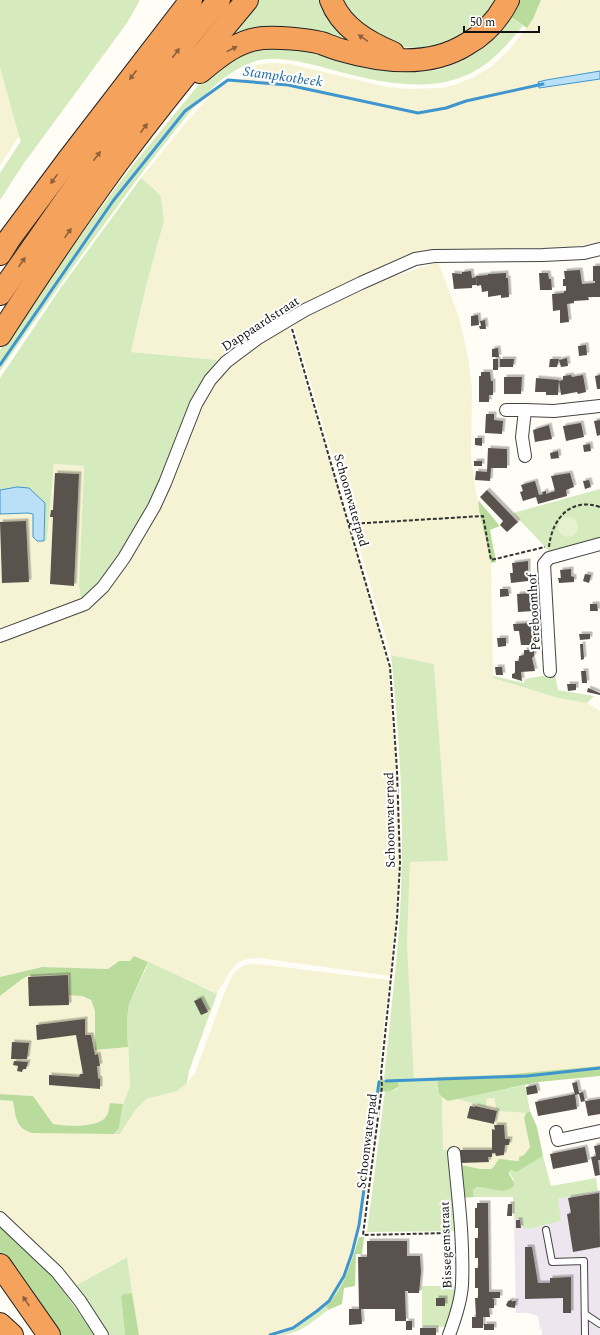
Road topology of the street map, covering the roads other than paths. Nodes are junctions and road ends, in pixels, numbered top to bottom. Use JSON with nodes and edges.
{"nodes":[{"id":1,"x":219,"y":0,"type":"edge"},
{"id":2,"x":247,"y":0,"type":"edge"},
{"id":3,"x":331,"y":0,"type":"edge"},
{"id":4,"x":508,"y":0,"type":"edge"},
{"id":5,"x":190,"y":1,"type":"edge"},
{"id":6,"x":410,"y":61,"type":"junction"},
{"id":7,"x":168,"y":98,"type":"junction"},
{"id":8,"x":600,"y":249,"type":"edge"},
{"id":9,"x":0,"y":254,"type":"edge"},
{"id":10,"x":0,"y":294,"type":"edge"},
{"id":11,"x":0,"y":335,"type":"edge"},
{"id":12,"x":600,"y":406,"type":"edge"},
{"id":13,"x":506,"y":410,"type":"dead end"},
{"id":14,"x":525,"y":410,"type":"junction"},
{"id":15,"x":525,"y":456,"type":"dead end"},
{"id":16,"x":600,"y":544,"type":"edge"},
{"id":17,"x":0,"y":636,"type":"edge"},
{"id":18,"x":550,"y":671,"type":"dead end"},
{"id":19,"x":600,"y":1131,"type":"edge"},
{"id":20,"x":556,"y":1132,"type":"dead end"},
{"id":21,"x":454,"y":1153,"type":"dead end"},
{"id":22,"x":0,"y":1218,"type":"edge"},
{"id":23,"x":546,"y":1230,"type":"dead end"},
{"id":24,"x":0,"y":1265,"type":"edge"},
{"id":25,"x":585,"y":1314,"type":"junction"},
{"id":26,"x":0,"y":1324,"type":"edge"},
{"id":27,"x":600,"y":1324,"type":"edge"},
{"id":28,"x":12,"y":1335,"type":"edge"},
{"id":29,"x":49,"y":1335,"type":"edge"},
{"id":30,"x":102,"y":1335,"type":"edge"},
{"id":31,"x":449,"y":1335,"type":"edge"},
{"id":32,"x":585,"y":1335,"type":"edge"}],
"edges":[{"from":10,"to":1,"type":"highway","one_way":true},
{"from":2,"to":7,"type":"highway"},
{"from":6,"to":3,"type":"highway","one_way":true},
{"from":4,"to":6,"type":"highway"},
{"from":5,"to":9,"type":"highway","one_way":true},
{"from":7,"to":6,"type":"highway","one_way":true},
{"from":11,"to":7,"type":"highway","one_way":true},
{"from":8,"to":17,"type":"street","name":"Dappaardstraat"},
{"from":12,"to":14,"type":"street"},
{"from":13,"to":14,"type":"street"},
{"from":14,"to":15,"type":"street"},
{"from":16,"to":18,"type":"street","name":"Pereboomhof"},
{"from":19,"to":20,"type":"street"},
{"from":21,"to":31,"type":"street","name":"Bissegemstraat"},
{"from":22,"to":30,"type":"street"},
{"from":23,"to":25,"type":"lane"},
{"from":29,"to":24,"type":"highway","one_way":true},
{"from":25,"to":27,"type":"lane"},
{"from":25,"to":32,"type":"lane"},
{"from":26,"to":28,"type":"highway"}]}
